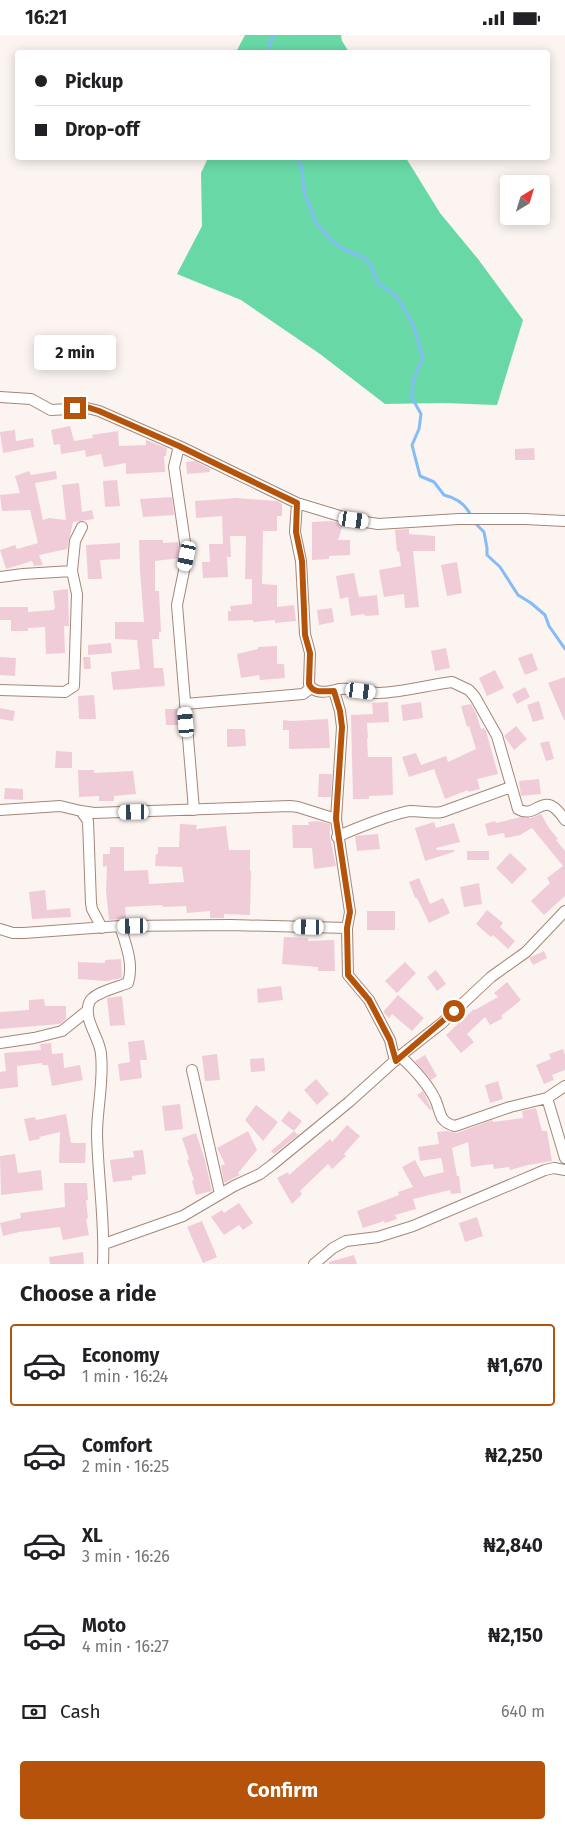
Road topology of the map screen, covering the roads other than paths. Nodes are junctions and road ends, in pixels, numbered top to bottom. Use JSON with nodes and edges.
{"nodes":[{"id":1,"x":0,"y":397,"type":"edge"},
{"id":2,"x":179,"y":446,"type":"junction"},
{"id":3,"x":297,"y":503,"type":"junction"},
{"id":4,"x":565,"y":521,"type":"edge"},
{"id":5,"x":82,"y":527,"type":"dead end"},
{"id":6,"x":72,"y":571,"type":"junction"},
{"id":7,"x":0,"y":577,"type":"edge"},
{"id":8,"x":311,"y":688,"type":"junction"},
{"id":9,"x":0,"y":691,"type":"edge"},
{"id":10,"x":334,"y":691,"type":"junction"},
{"id":11,"x":185,"y":704,"type":"junction"},
{"id":12,"x":511,"y":787,"type":"junction"},
{"id":13,"x":0,"y":810,"type":"edge"},
{"id":14,"x":194,"y":810,"type":"junction"},
{"id":15,"x":91,"y":817,"type":"junction"},
{"id":16,"x":336,"y":819,"type":"junction"},
{"id":17,"x":565,"y":819,"type":"edge"},
{"id":18,"x":338,"y":837,"type":"junction"},
{"id":19,"x":565,"y":911,"type":"edge"},
{"id":20,"x":120,"y":926,"type":"junction"},
{"id":21,"x":102,"y":928,"type":"junction"},
{"id":22,"x":347,"y":928,"type":"junction"},
{"id":23,"x":0,"y":929,"type":"edge"},
{"id":24,"x":87,"y":1011,"type":"junction"},
{"id":25,"x":0,"y":1043,"type":"edge"},
{"id":26,"x":398,"y":1058,"type":"junction"},
{"id":27,"x":192,"y":1070,"type":"dead end"},
{"id":28,"x":565,"y":1086,"type":"edge"},
{"id":29,"x":547,"y":1097,"type":"junction"},
{"id":30,"x":565,"y":1158,"type":"edge"},
{"id":31,"x":565,"y":1170,"type":"edge"},
{"id":32,"x":220,"y":1194,"type":"junction"},
{"id":33,"x":104,"y":1244,"type":"junction"},
{"id":34,"x":103,"y":1264,"type":"edge"},
{"id":35,"x":314,"y":1264,"type":"edge"}],
"edges":[{"from":1,"to":2,"type":"street"},
{"from":2,"to":3,"type":"street"},
{"from":2,"to":11,"type":"street"},
{"from":3,"to":4,"type":"street"},
{"from":3,"to":8,"type":"street"},
{"from":5,"to":6,"type":"street"},
{"from":6,"to":7,"type":"street"},
{"from":6,"to":9,"type":"street"},
{"from":8,"to":10,"type":"street"},
{"from":8,"to":11,"type":"street"},
{"from":10,"to":12,"type":"street"},
{"from":10,"to":16,"type":"street"},
{"from":11,"to":14,"type":"street"},
{"from":12,"to":17,"type":"street"},
{"from":12,"to":18,"type":"street"},
{"from":13,"to":15,"type":"street"},
{"from":14,"to":15,"type":"street"},
{"from":14,"to":16,"type":"street"},
{"from":15,"to":21,"type":"street"},
{"from":16,"to":18,"type":"street"},
{"from":18,"to":22,"type":"street"},
{"from":19,"to":26,"type":"street"},
{"from":20,"to":21,"type":"street"},
{"from":20,"to":22,"type":"street"},
{"from":20,"to":24,"type":"street"},
{"from":21,"to":23,"type":"street"},
{"from":22,"to":26,"type":"street"},
{"from":24,"to":25,"type":"street"},
{"from":24,"to":33,"type":"street"},
{"from":26,"to":29,"type":"street"},
{"from":26,"to":32,"type":"street"},
{"from":27,"to":32,"type":"street"},
{"from":28,"to":29,"type":"street"},
{"from":29,"to":30,"type":"street"},
{"from":31,"to":35,"type":"street"},
{"from":32,"to":33,"type":"street"},
{"from":33,"to":34,"type":"street"}]}
